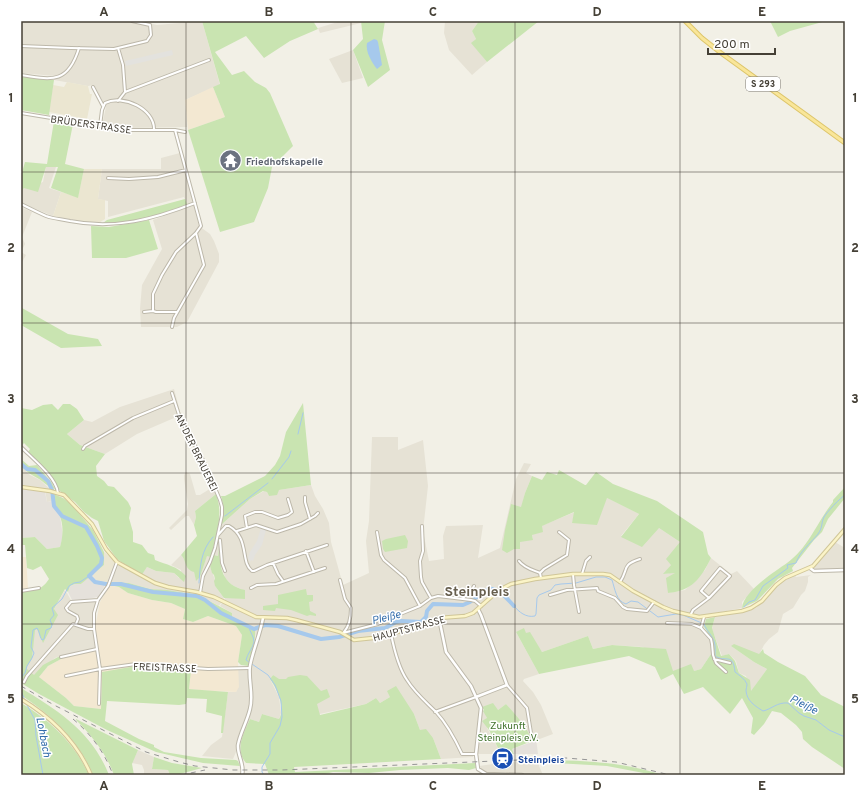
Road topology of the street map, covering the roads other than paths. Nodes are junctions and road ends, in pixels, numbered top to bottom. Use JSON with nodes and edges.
{"nodes":[{"id":1,"x":132,"y":21,"type":"edge"},
{"id":2,"x":685,"y":21,"type":"edge"},
{"id":3,"x":21,"y":46,"type":"edge"},
{"id":4,"x":79,"y":48,"type":"junction"},
{"id":5,"x":118,"y":48,"type":"junction"},
{"id":6,"x":209,"y":60,"type":"dead end"},
{"id":7,"x":21,"y":75,"type":"edge"},
{"id":8,"x":93,"y":87,"type":"dead end"},
{"id":9,"x":126,"y":92,"type":"junction"},
{"id":10,"x":118,"y":100,"type":"junction"},
{"id":11,"x":103,"y":106,"type":"junction"},
{"id":12,"x":21,"y":113,"type":"edge"},
{"id":13,"x":100,"y":126,"type":"junction"},
{"id":14,"x":154,"y":130,"type":"junction"},
{"id":15,"x":175,"y":130,"type":"junction"},
{"id":16,"x":186,"y":132,"type":"dead end"},
{"id":17,"x":845,"y":143,"type":"edge"},
{"id":18,"x":186,"y":170,"type":"junction"},
{"id":19,"x":108,"y":178,"type":"dead end"},
{"id":20,"x":195,"y":203,"type":"junction"},
{"id":21,"x":21,"y":204,"type":"edge"},
{"id":22,"x":196,"y":233,"type":"junction"},
{"id":23,"x":153,"y":311,"type":"junction"},
{"id":24,"x":144,"y":312,"type":"dead end"},
{"id":25,"x":177,"y":312,"type":"junction"},
{"id":26,"x":172,"y":327,"type":"dead end"},
{"id":27,"x":172,"y":393,"type":"dead end"},
{"id":28,"x":174,"y":401,"type":"junction"},
{"id":29,"x":21,"y":447,"type":"edge"},
{"id":30,"x":83,"y":449,"type":"dead end"},
{"id":31,"x":21,"y":487,"type":"edge"},
{"id":32,"x":57,"y":493,"type":"junction"},
{"id":33,"x":306,"y":497,"type":"dead end"},
{"id":34,"x":288,"y":499,"type":"dead end"},
{"id":35,"x":318,"y":513,"type":"dead end"},
{"id":36,"x":310,"y":519,"type":"junction"},
{"id":37,"x":422,"y":526,"type":"dead end"},
{"id":38,"x":247,"y":528,"type":"junction"},
{"id":39,"x":845,"y":529,"type":"edge"},
{"id":40,"x":237,"y":531,"type":"junction"},
{"id":41,"x":377,"y":532,"type":"dead end"},
{"id":42,"x":560,"y":532,"type":"dead end"},
{"id":43,"x":217,"y":536,"type":"junction"},
{"id":44,"x":216,"y":541,"type":"junction"},
{"id":45,"x":326,"y":545,"type":"dead end"},
{"id":46,"x":306,"y":551,"type":"junction"},
{"id":47,"x":590,"y":557,"type":"dead end"},
{"id":48,"x":640,"y":559,"type":"dead end"},
{"id":49,"x":519,"y":561,"type":"dead end"},
{"id":50,"x":117,"y":562,"type":"junction"},
{"id":51,"x":273,"y":563,"type":"junction"},
{"id":52,"x":325,"y":568,"type":"dead end"},
{"id":53,"x":810,"y":568,"type":"junction"},
{"id":54,"x":845,"y":570,"type":"edge"},
{"id":55,"x":225,"y":571,"type":"dead end"},
{"id":56,"x":314,"y":572,"type":"junction"},
{"id":57,"x":540,"y":573,"type":"junction"},
{"id":58,"x":573,"y":574,"type":"junction"},
{"id":59,"x":582,"y":574,"type":"junction"},
{"id":60,"x":541,"y":578,"type":"junction"},
{"id":61,"x":340,"y":580,"type":"dead end"},
{"id":62,"x":283,"y":582,"type":"junction"},
{"id":63,"x":620,"y":583,"type":"junction"},
{"id":64,"x":474,"y":586,"type":"dead end"},
{"id":65,"x":39,"y":588,"type":"dead end"},
{"id":66,"x":251,"y":588,"type":"dead end"},
{"id":67,"x":574,"y":589,"type":"junction"},
{"id":68,"x":21,"y":591,"type":"edge"},
{"id":69,"x":200,"y":593,"type":"junction"},
{"id":70,"x":550,"y":595,"type":"dead end"},
{"id":71,"x":431,"y":598,"type":"junction"},
{"id":72,"x":709,"y":598,"type":"junction"},
{"id":73,"x":462,"y":599,"type":"junction"},
{"id":74,"x":98,"y":600,"type":"junction"},
{"id":75,"x":654,"y":602,"type":"junction"},
{"id":76,"x":420,"y":606,"type":"junction"},
{"id":77,"x":481,"y":606,"type":"junction"},
{"id":78,"x":479,"y":611,"type":"junction"},
{"id":79,"x":579,"y":612,"type":"dead end"},
{"id":80,"x":690,"y":614,"type":"junction"},
{"id":81,"x":262,"y":618,"type":"junction"},
{"id":82,"x":439,"y":618,"type":"junction"},
{"id":83,"x":704,"y":619,"type":"junction"},
{"id":84,"x":667,"y":623,"type":"dead end"},
{"id":85,"x":76,"y":624,"type":"junction"},
{"id":86,"x":701,"y":628,"type":"junction"},
{"id":87,"x":94,"y":629,"type":"junction"},
{"id":88,"x":343,"y":634,"type":"junction"},
{"id":89,"x":391,"y":634,"type":"junction"},
{"id":90,"x":97,"y":649,"type":"junction"},
{"id":91,"x":61,"y":657,"type":"dead end"},
{"id":92,"x":714,"y":659,"type":"junction"},
{"id":93,"x":730,"y":663,"type":"dead end"},
{"id":94,"x":250,"y":666,"type":"junction"},
{"id":95,"x":100,"y":669,"type":"junction"},
{"id":96,"x":726,"y":672,"type":"dead end"},
{"id":97,"x":66,"y":676,"type":"dead end"},
{"id":98,"x":24,"y":682,"type":"dead end"},
{"id":99,"x":507,"y":685,"type":"junction"},
{"id":100,"x":476,"y":697,"type":"junction"},
{"id":101,"x":21,"y":698,"type":"edge"},
{"id":102,"x":99,"y":704,"type":"dead end"},
{"id":103,"x":435,"y":712,"type":"junction"},
{"id":104,"x":532,"y":739,"type":"dead end"},
{"id":105,"x":476,"y":754,"type":"junction"},
{"id":106,"x":242,"y":773,"type":"edge"},
{"id":107,"x":91,"y":775,"type":"edge"},
{"id":108,"x":522,"y":775,"type":"edge"}],
"edges":[{"from":1,"to":5,"type":"street"},
{"from":2,"to":17,"type":"main road","number":"S 293"},
{"from":3,"to":4,"type":"street"},
{"from":4,"to":5,"type":"street"},
{"from":4,"to":7,"type":"street"},
{"from":5,"to":9,"type":"street"},
{"from":6,"to":9,"type":"street"},
{"from":8,"to":11,"type":"street"},
{"from":9,"to":10,"type":"street"},
{"from":10,"to":11,"type":"street"},
{"from":10,"to":14,"type":"street"},
{"from":11,"to":13,"type":"street"},
{"from":12,"to":13,"type":"street","name":"BRÜDERSTRASSE"},
{"from":13,"to":14,"type":"street","name":"BRÜDERSTRASSE"},
{"from":14,"to":15,"type":"street","name":"BRÜDERSTRASSE"},
{"from":15,"to":16,"type":"street","name":"BRÜDERSTRASSE"},
{"from":15,"to":18,"type":"street"},
{"from":18,"to":19,"type":"street"},
{"from":18,"to":20,"type":"street"},
{"from":20,"to":21,"type":"street"},
{"from":20,"to":22,"type":"street"},
{"from":22,"to":23,"type":"street"},
{"from":22,"to":25,"type":"street"},
{"from":23,"to":24,"type":"street"},
{"from":23,"to":25,"type":"street"},
{"from":25,"to":26,"type":"street"},
{"from":27,"to":28,"type":"street","name":"AN DER BRAUEREI"},
{"from":28,"to":30,"type":"street"},
{"from":28,"to":43,"type":"street","name":"AN DER BRAUEREI"},
{"from":29,"to":32,"type":"street"},
{"from":31,"to":32,"type":"main road","name":"HAUPTSTRASSE"},
{"from":32,"to":50,"type":"main road","name":"HAUPTSTRASSE"},
{"from":33,"to":36,"type":"street"},
{"from":34,"to":38,"type":"street"},
{"from":35,"to":36,"type":"street"},
{"from":36,"to":38,"type":"street"},
{"from":37,"to":71,"type":"street"},
{"from":38,"to":40,"type":"street"},
{"from":39,"to":53,"type":"main road"},
{"from":40,"to":43,"type":"street"},
{"from":40,"to":51,"type":"street"},
{"from":41,"to":76,"type":"street"},
{"from":42,"to":57,"type":"street"},
{"from":43,"to":44,"type":"street","name":"AN DER BRAUEREI"},
{"from":44,"to":55,"type":"street"},
{"from":44,"to":69,"type":"street","name":"AN DER BRAUEREI"},
{"from":45,"to":46,"type":"street"},
{"from":46,"to":51,"type":"street"},
{"from":46,"to":56,"type":"street"},
{"from":47,"to":59,"type":"street"},
{"from":48,"to":63,"type":"street"},
{"from":49,"to":57,"type":"street"},
{"from":50,"to":69,"type":"main road","name":"HAUPTSTRASSE"},
{"from":50,"to":74,"type":"street"},
{"from":51,"to":62,"type":"street"},
{"from":52,"to":56,"type":"street"},
{"from":53,"to":54,"type":"street"},
{"from":53,"to":83,"type":"main road","name":"HAUPTSTRASSE"},
{"from":56,"to":62,"type":"street"},
{"from":57,"to":60,"type":"street"},
{"from":58,"to":59,"type":"main road","name":"HAUPTSTRASSE"},
{"from":58,"to":60,"type":"main road","name":"HAUPTSTRASSE"},
{"from":58,"to":67,"type":"street"},
{"from":59,"to":63,"type":"main road","name":"HAUPTSTRASSE"},
{"from":60,"to":77,"type":"main road","name":"HAUPTSTRASSE"},
{"from":61,"to":88,"type":"street"},
{"from":62,"to":66,"type":"street"},
{"from":63,"to":75,"type":"main road","name":"HAUPTSTRASSE"},
{"from":64,"to":73,"type":"street"},
{"from":65,"to":68,"type":"street"},
{"from":67,"to":70,"type":"street"},
{"from":67,"to":75,"type":"street"},
{"from":67,"to":79,"type":"street"},
{"from":69,"to":81,"type":"main road","name":"HAUPTSTRASSE"},
{"from":71,"to":73,"type":"street"},
{"from":71,"to":76,"type":"street"},
{"from":72,"to":72,"type":"street"},
{"from":72,"to":80,"type":"street"},
{"from":73,"to":77,"type":"street"},
{"from":74,"to":85,"type":"street"},
{"from":74,"to":87,"type":"street"},
{"from":75,"to":80,"type":"main road","name":"HAUPTSTRASSE"},
{"from":76,"to":88,"type":"street"},
{"from":77,"to":78,"type":"main road","name":"HAUPTSTRASSE"},
{"from":78,"to":82,"type":"main road","name":"HAUPTSTRASSE"},
{"from":78,"to":99,"type":"street"},
{"from":80,"to":83,"type":"main road","name":"HAUPTSTRASSE"},
{"from":81,"to":88,"type":"main road","name":"HAUPTSTRASSE"},
{"from":81,"to":94,"type":"street"},
{"from":82,"to":89,"type":"main road","name":"HAUPTSTRASSE"},
{"from":82,"to":100,"type":"street"},
{"from":83,"to":86,"type":"street"},
{"from":84,"to":86,"type":"street"},
{"from":85,"to":87,"type":"street"},
{"from":85,"to":98,"type":"street"},
{"from":86,"to":92,"type":"street"},
{"from":87,"to":90,"type":"street"},
{"from":88,"to":89,"type":"main road","name":"HAUPTSTRASSE"},
{"from":89,"to":103,"type":"street"},
{"from":90,"to":91,"type":"street"},
{"from":90,"to":95,"type":"street"},
{"from":92,"to":93,"type":"street"},
{"from":92,"to":96,"type":"street"},
{"from":94,"to":95,"type":"street","name":"FREISTRASSE"},
{"from":94,"to":106,"type":"street"},
{"from":95,"to":97,"type":"street","name":"FREISTRASSE"},
{"from":95,"to":102,"type":"street"},
{"from":99,"to":100,"type":"street"},
{"from":99,"to":104,"type":"street"},
{"from":100,"to":103,"type":"street"},
{"from":100,"to":105,"type":"street"},
{"from":101,"to":107,"type":"main road"},
{"from":103,"to":105,"type":"street"},
{"from":105,"to":108,"type":"street"}]}
